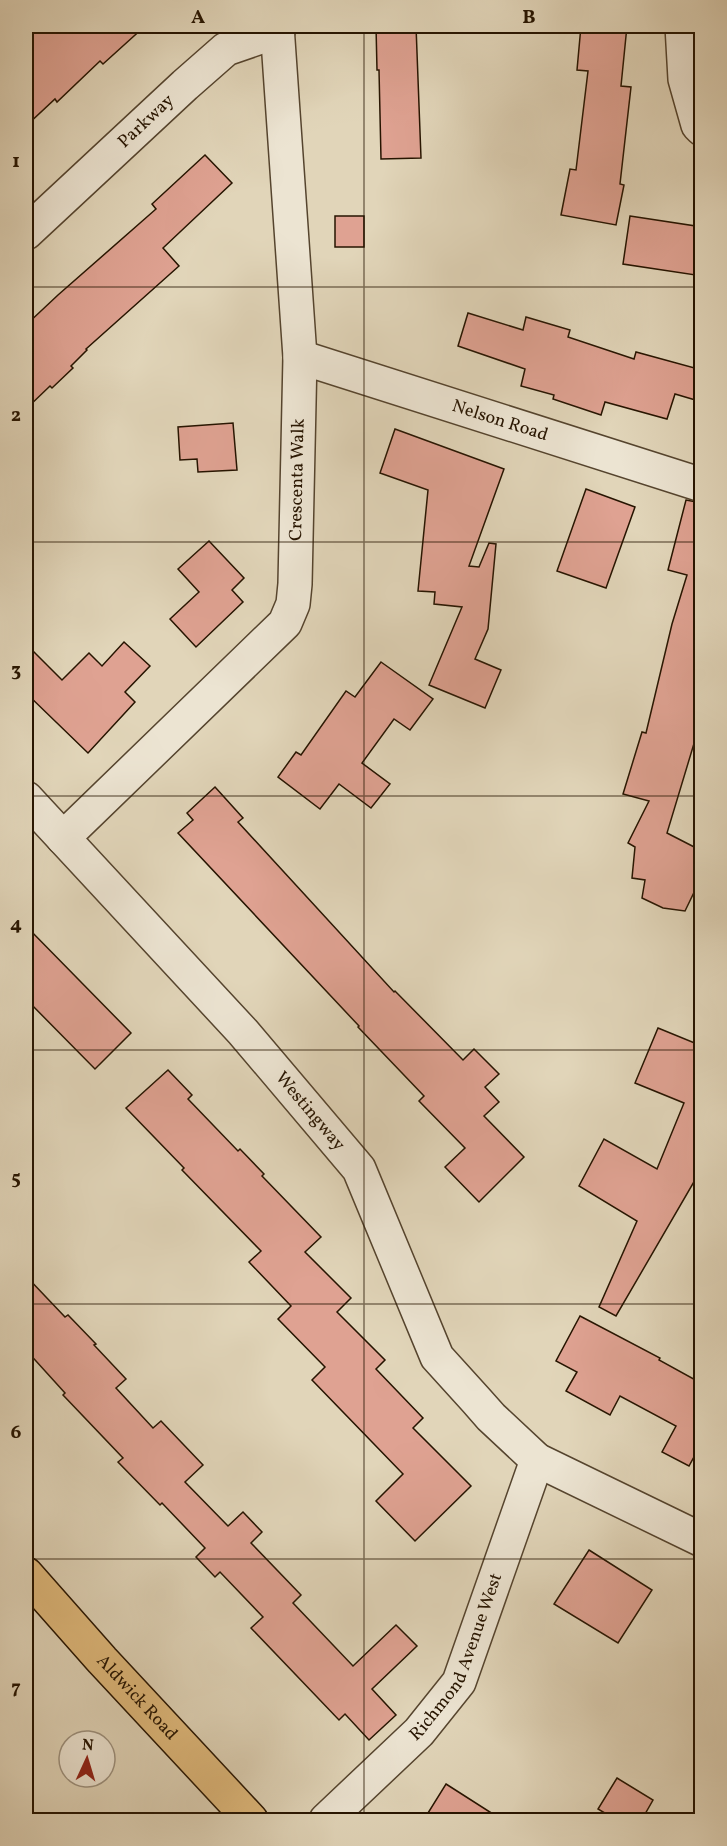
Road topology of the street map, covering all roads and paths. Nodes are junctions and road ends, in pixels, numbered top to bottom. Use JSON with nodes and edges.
{"nodes":[{"id":1,"x":682,"y":26,"type":"edge"},
{"id":2,"x":278,"y":28,"type":"edge"},
{"id":3,"x":702,"y":129,"type":"edge"},
{"id":4,"x":26,"y":233,"type":"edge"},
{"id":5,"x":300,"y":357,"type":"junction"},
{"id":6,"x":702,"y":485,"type":"edge"},
{"id":7,"x":26,"y":798,"type":"edge"},
{"id":8,"x":63,"y":838,"type":"junction"},
{"id":9,"x":537,"y":1460,"type":"junction"},
{"id":10,"x":697,"y":1527,"type":"edge"},
{"id":11,"x":26,"y":1574,"type":"edge"},
{"id":12,"x":250,"y":1821,"type":"edge"},
{"id":13,"x":326,"y":1821,"type":"edge"}],
"edges":[{"from":1,"to":3,"type":"street"},
{"from":2,"to":4,"type":"street","name":"Parkway"},
{"from":2,"to":5,"type":"street","name":"Crescenta Walk"},
{"from":5,"to":6,"type":"street","name":"Nelson Road"},
{"from":5,"to":8,"type":"street","name":"Crescenta Walk"},
{"from":7,"to":8,"type":"street","name":"Westingway"},
{"from":8,"to":9,"type":"street","name":"Westingway"},
{"from":9,"to":10,"type":"street","name":"Westingway"},
{"from":9,"to":13,"type":"street","name":"Richmond Avenue West"},
{"from":11,"to":12,"type":"main road","name":"Aldwick Road"}]}
